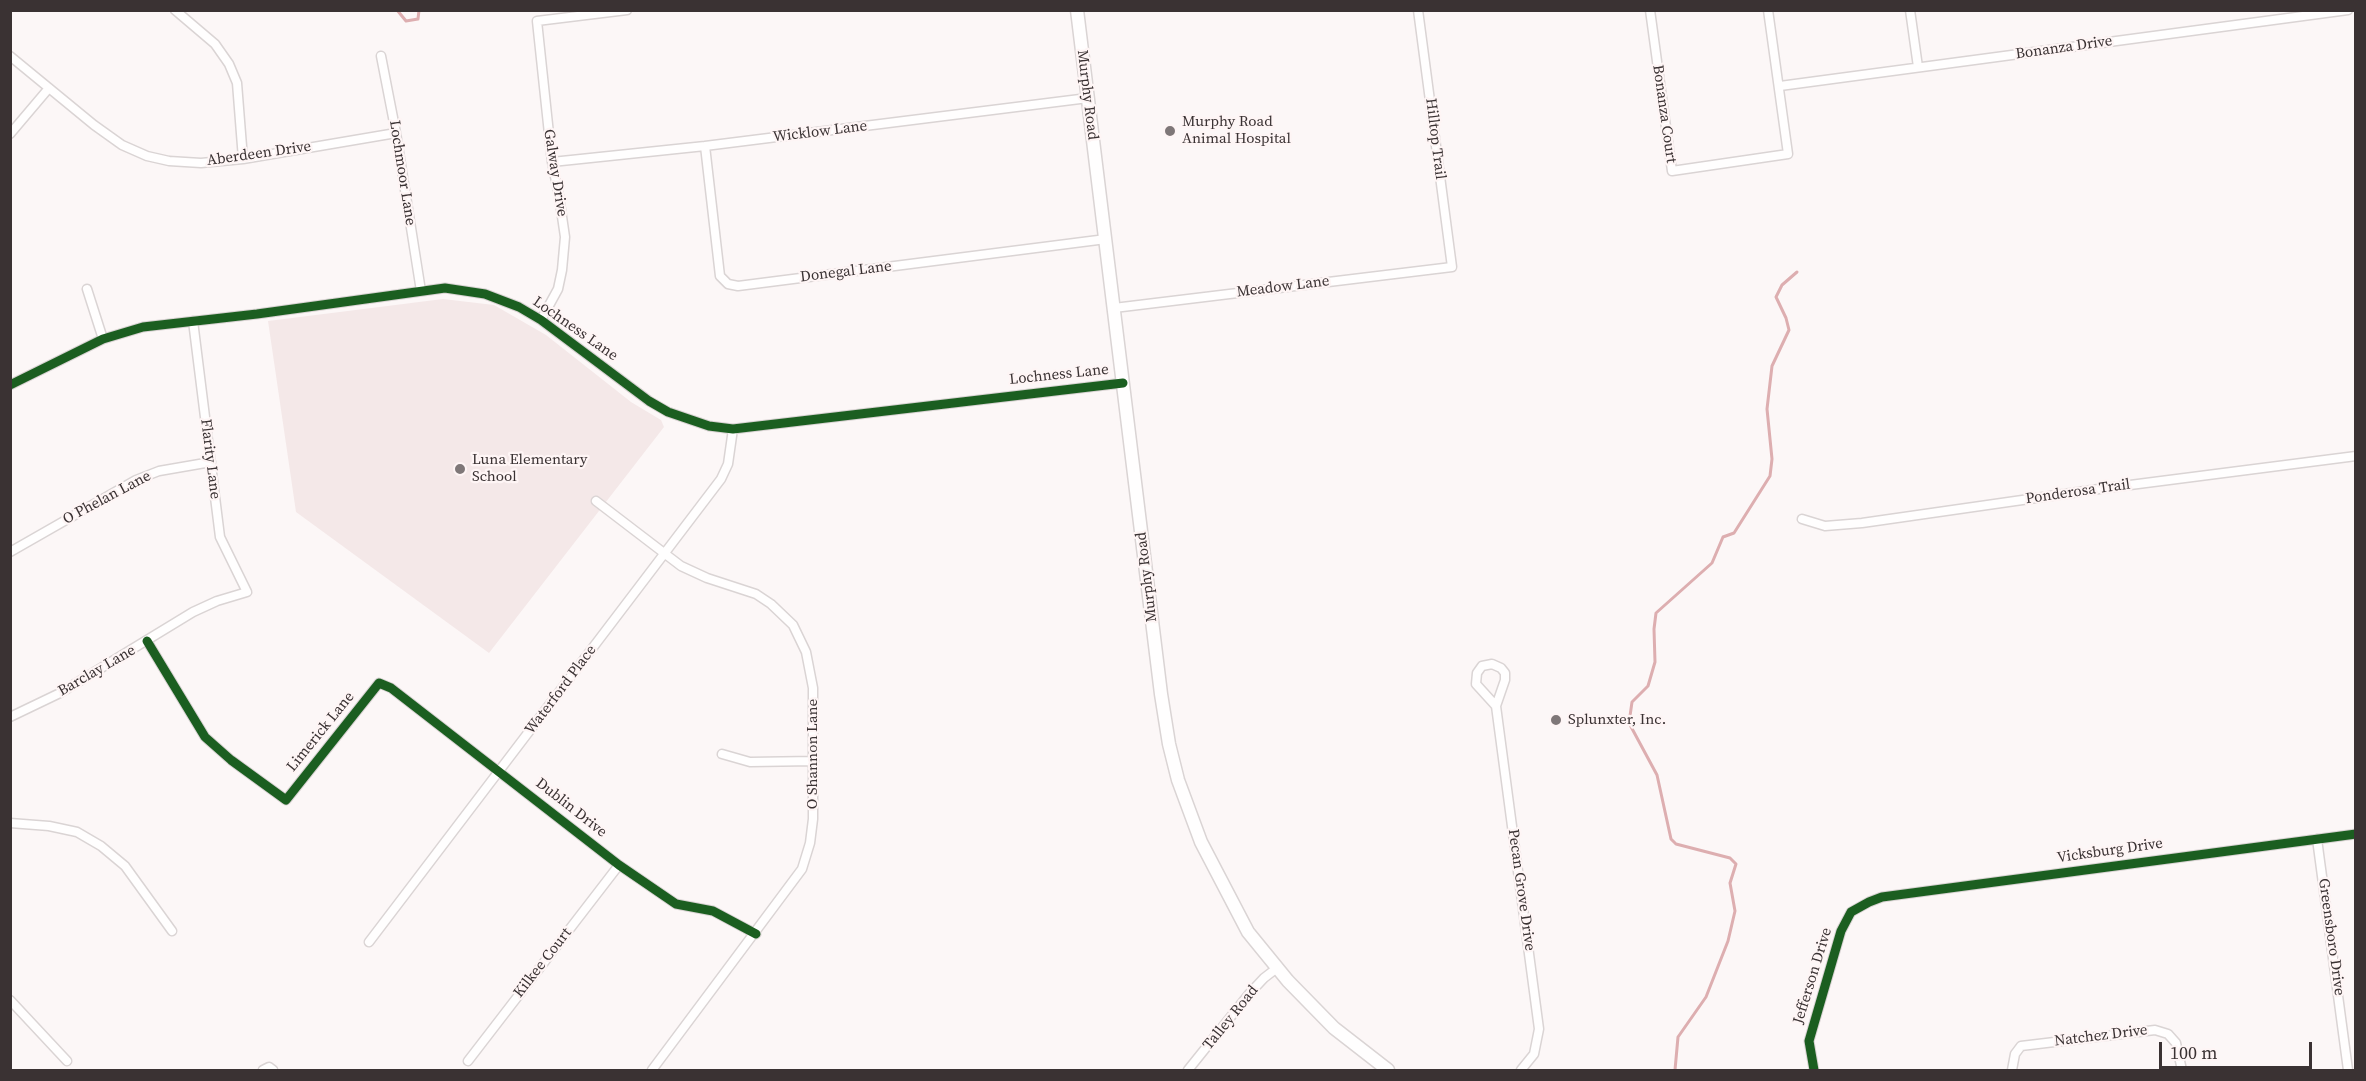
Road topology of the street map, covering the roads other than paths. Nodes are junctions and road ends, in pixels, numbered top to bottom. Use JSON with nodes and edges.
{"nodes":[{"id":1,"x":175,"y":10,"type":"edge"},
{"id":2,"x":627,"y":10,"type":"edge"},
{"id":3,"x":1077,"y":10,"type":"edge"},
{"id":4,"x":1418,"y":10,"type":"edge"},
{"id":5,"x":1650,"y":10,"type":"edge"},
{"id":6,"x":1768,"y":10,"type":"edge"},
{"id":7,"x":1910,"y":10,"type":"edge"},
{"id":8,"x":2348,"y":10,"type":"edge"},
{"id":9,"x":10,"y":56,"type":"edge"},
{"id":10,"x":381,"y":56,"type":"dead end"},
{"id":11,"x":1918,"y":67,"type":"junction"},
{"id":12,"x":1780,"y":86,"type":"junction"},
{"id":13,"x":49,"y":88,"type":"junction"},
{"id":14,"x":1088,"y":98,"type":"junction"},
{"id":15,"x":396,"y":133,"type":"junction"},
{"id":16,"x":10,"y":134,"type":"edge"},
{"id":17,"x":705,"y":146,"type":"junction"},
{"id":18,"x":243,"y":159,"type":"junction"},
{"id":19,"x":552,"y":162,"type":"junction"},
{"id":20,"x":1106,"y":239,"type":"junction"},
{"id":21,"x":1452,"y":267,"type":"joint"},
{"id":22,"x":87,"y":289,"type":"dead end"},
{"id":23,"x":421,"y":291,"type":"junction"},
{"id":24,"x":1114,"y":308,"type":"junction"},
{"id":25,"x":541,"y":320,"type":"junction"},
{"id":26,"x":193,"y":321,"type":"junction"},
{"id":27,"x":103,"y":339,"type":"junction"},
{"id":28,"x":1123,"y":383,"type":"junction"},
{"id":29,"x":10,"y":385,"type":"edge"},
{"id":30,"x":733,"y":429,"type":"junction"},
{"id":31,"x":2355,"y":456,"type":"edge"},
{"id":32,"x":210,"y":462,"type":"junction"},
{"id":33,"x":596,"y":501,"type":"dead end"},
{"id":34,"x":1802,"y":519,"type":"dead end"},
{"id":35,"x":10,"y":552,"type":"edge"},
{"id":36,"x":665,"y":553,"type":"junction"},
{"id":37,"x":246,"y":592,"type":"joint"},
{"id":38,"x":147,"y":641,"type":"junction"},
{"id":39,"x":379,"y":683,"type":"joint"},
{"id":40,"x":1496,"y":706,"type":"junction"},
{"id":41,"x":10,"y":717,"type":"edge"},
{"id":42,"x":722,"y":754,"type":"dead end"},
{"id":43,"x":814,"y":761,"type":"junction"},
{"id":44,"x":499,"y":772,"type":"junction"},
{"id":45,"x":10,"y":823,"type":"edge"},
{"id":46,"x":2355,"y":834,"type":"edge"},
{"id":47,"x":2317,"y":839,"type":"junction"},
{"id":48,"x":619,"y":865,"type":"junction"},
{"id":49,"x":1869,"y":902,"type":"joint"},
{"id":50,"x":172,"y":931,"type":"dead end"},
{"id":51,"x":756,"y":933,"type":"junction"},
{"id":52,"x":369,"y":942,"type":"dead end"},
{"id":53,"x":1276,"y":968,"type":"junction"},
{"id":54,"x":10,"y":1000,"type":"edge"},
{"id":55,"x":67,"y":1061,"type":"dead end"},
{"id":56,"x":468,"y":1061,"type":"dead end"},
{"id":57,"x":652,"y":1071,"type":"edge"},
{"id":58,"x":1188,"y":1071,"type":"edge"},
{"id":59,"x":1388,"y":1071,"type":"edge"},
{"id":60,"x":1521,"y":1071,"type":"edge"},
{"id":61,"x":1814,"y":1071,"type":"edge"},
{"id":62,"x":2012,"y":1071,"type":"edge"},
{"id":63,"x":2182,"y":1071,"type":"edge"},
{"id":64,"x":2348,"y":1071,"type":"edge"}],
"edges":[{"from":1,"to":18,"type":"street"},
{"from":2,"to":19,"type":"street","name":"Galway Drive"},
{"from":3,"to":14,"type":"main road","name":"Murphy Road"},
{"from":4,"to":21,"type":"street","name":"Hilltop Trail"},
{"from":5,"to":12,"type":"street","name":"Bonanza Court"},
{"from":6,"to":12,"type":"street","name":"Bonanza Court"},
{"from":7,"to":11,"type":"street"},
{"from":8,"to":11,"type":"street","name":"Bonanza Drive"},
{"from":9,"to":13,"type":"street","name":"Aberdeen Drive"},
{"from":10,"to":15,"type":"street","name":"Lochmoor Lane"},
{"from":11,"to":12,"type":"street","name":"Bonanza Drive"},
{"from":13,"to":16,"type":"street"},
{"from":13,"to":18,"type":"street","name":"Aberdeen Drive"},
{"from":14,"to":17,"type":"street","name":"Wicklow Lane"},
{"from":14,"to":20,"type":"main road","name":"Murphy Road"},
{"from":15,"to":18,"type":"street","name":"Aberdeen Drive"},
{"from":15,"to":23,"type":"street","name":"Lochmoor Lane"},
{"from":17,"to":19,"type":"street","name":"Wicklow Lane"},
{"from":17,"to":20,"type":"street","name":"Donegal Lane"},
{"from":19,"to":25,"type":"street","name":"Galway Drive"},
{"from":20,"to":24,"type":"main road","name":"Murphy Road"},
{"from":21,"to":24,"type":"street","name":"Meadow Lane"},
{"from":22,"to":27,"type":"street"},
{"from":23,"to":25,"type":"street","name":"Lochness Lane"},
{"from":23,"to":26,"type":"street","name":"Lochness Lane"},
{"from":24,"to":28,"type":"main road","name":"Murphy Road"},
{"from":25,"to":30,"type":"street","name":"Lochness Lane"},
{"from":26,"to":27,"type":"street","name":"Lochness Lane"},
{"from":26,"to":32,"type":"street","name":"Flarity Lane"},
{"from":27,"to":29,"type":"street","name":"Lochness Lane"},
{"from":28,"to":30,"type":"street","name":"Lochness Lane"},
{"from":28,"to":53,"type":"main road","name":"Murphy Road"},
{"from":30,"to":36,"type":"street","name":"Waterford Place"},
{"from":31,"to":34,"type":"street","name":"Ponderosa Trail"},
{"from":32,"to":35,"type":"street","name":"O Phelan Lane"},
{"from":32,"to":37,"type":"street","name":"Flarity Lane"},
{"from":33,"to":36,"type":"street","name":"O Shannon Lane"},
{"from":36,"to":43,"type":"street","name":"O Shannon Lane"},
{"from":36,"to":44,"type":"street","name":"Waterford Place"},
{"from":37,"to":38,"type":"street","name":"Barclay Lane"},
{"from":38,"to":39,"type":"street","name":"Limerick Lane"},
{"from":38,"to":41,"type":"street","name":"Barclay Lane"},
{"from":39,"to":44,"type":"street","name":"Dublin Drive"},
{"from":40,"to":40,"type":"street","name":"Pecan Grove Drive"},
{"from":40,"to":60,"type":"street","name":"Pecan Grove Drive"},
{"from":42,"to":43,"type":"street"},
{"from":43,"to":51,"type":"street","name":"O Shannon Lane"},
{"from":44,"to":48,"type":"street","name":"Dublin Drive"},
{"from":44,"to":52,"type":"street","name":"Waterford Place"},
{"from":45,"to":50,"type":"street"},
{"from":46,"to":47,"type":"street","name":"Vicksburg Drive"},
{"from":47,"to":49,"type":"street","name":"Vicksburg Drive"},
{"from":47,"to":64,"type":"street","name":"Greensboro Drive"},
{"from":48,"to":51,"type":"street","name":"Dublin Drive"},
{"from":48,"to":56,"type":"street","name":"Kilkee Court"},
{"from":49,"to":61,"type":"street","name":"Jefferson Drive"},
{"from":51,"to":57,"type":"street","name":"O Shannon Lane"},
{"from":53,"to":58,"type":"street","name":"Talley Road"},
{"from":53,"to":59,"type":"main road","name":"Murphy Road"},
{"from":54,"to":55,"type":"street"},
{"from":62,"to":63,"type":"street","name":"Natchez Drive"}]}
